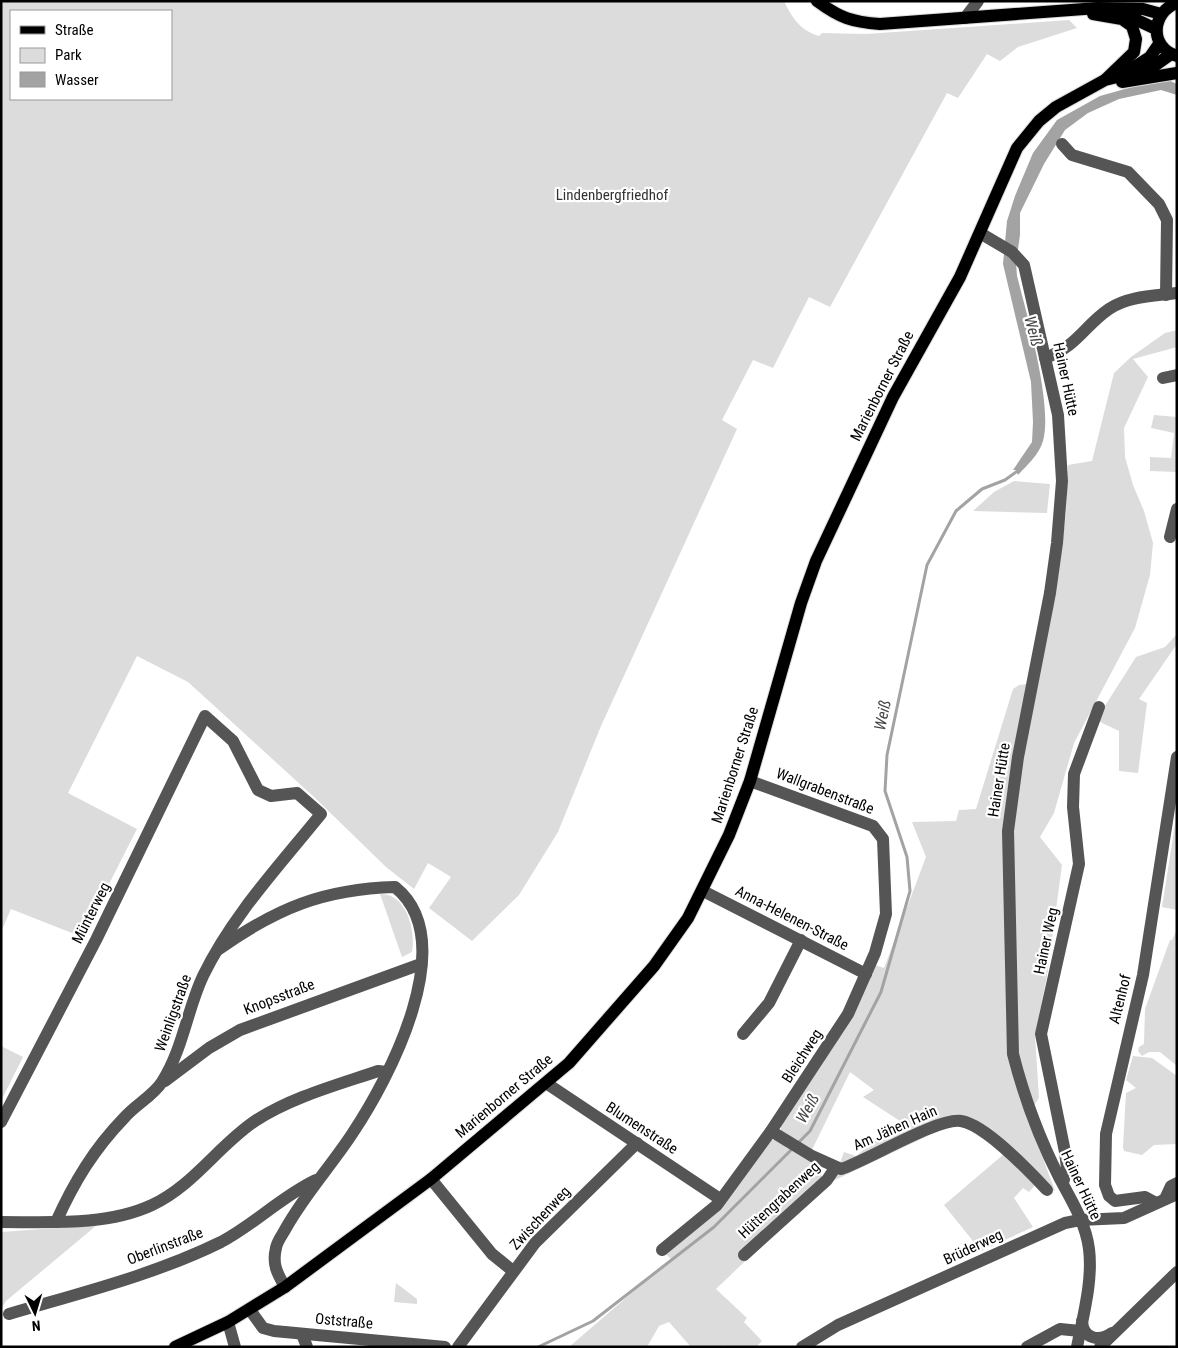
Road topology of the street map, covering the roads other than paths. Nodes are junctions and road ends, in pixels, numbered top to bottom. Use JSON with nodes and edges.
{"nodes":[{"id":1,"x":817,"y":1,"type":"edge"},
{"id":2,"x":978,"y":1,"type":"edge"},
{"id":3,"x":1175,"y":3,"type":"edge"},
{"id":4,"x":1110,"y":8,"type":"junction"},
{"id":5,"x":1073,"y":10,"type":"junction"},
{"id":6,"x":1161,"y":14,"type":"junction"},
{"id":7,"x":965,"y":18,"type":"junction"},
{"id":8,"x":1156,"y":29,"type":"junction"},
{"id":9,"x":1159,"y":44,"type":"junction"},
{"id":10,"x":1174,"y":55,"type":"edge"},
{"id":11,"x":1177,"y":73,"type":"edge"},
{"id":12,"x":1120,"y":76,"type":"junction"},
{"id":13,"x":1102,"y":82,"type":"junction"},
{"id":14,"x":1062,"y":144,"type":"dead end"},
{"id":15,"x":980,"y":233,"type":"junction"},
{"id":16,"x":1171,"y":294,"type":"edge"},
{"id":17,"x":1045,"y":358,"type":"junction"},
{"id":18,"x":1177,"y":375,"type":"edge"},
{"id":19,"x":1162,"y":378,"type":"dead end"},
{"id":20,"x":1177,"y":509,"type":"edge"},
{"id":21,"x":1170,"y":537,"type":"dead end"},
{"id":22,"x":1099,"y":707,"type":"dead end"},
{"id":23,"x":205,"y":716,"type":"joint"},
{"id":24,"x":1177,"y":757,"type":"edge"},
{"id":25,"x":750,"y":780,"type":"junction"},
{"id":26,"x":884,"y":839,"type":"joint"},
{"id":27,"x":703,"y":890,"type":"junction"},
{"id":28,"x":800,"y":940,"type":"junction"},
{"id":29,"x":217,"y":951,"type":"junction"},
{"id":30,"x":421,"y":964,"type":"junction"},
{"id":31,"x":866,"y":974,"type":"junction"},
{"id":32,"x":743,"y":1034,"type":"dead end"},
{"id":33,"x":387,"y":1072,"type":"junction"},
{"id":34,"x":546,"y":1083,"type":"junction"},
{"id":35,"x":161,"y":1084,"type":"junction"},
{"id":36,"x":1,"y":1122,"type":"edge"},
{"id":37,"x":771,"y":1131,"type":"junction"},
{"id":38,"x":637,"y":1143,"type":"junction"},
{"id":39,"x":835,"y":1168,"type":"junction"},
{"id":40,"x":319,"y":1179,"type":"junction"},
{"id":41,"x":431,"y":1179,"type":"junction"},
{"id":42,"x":1063,"y":1183,"type":"junction"},
{"id":43,"x":1177,"y":1183,"type":"edge"},
{"id":44,"x":1047,"y":1190,"type":"dead end"},
{"id":45,"x":1166,"y":1198,"type":"edge"},
{"id":46,"x":720,"y":1199,"type":"junction"},
{"id":47,"x":1080,"y":1220,"type":"junction"},
{"id":48,"x":1,"y":1222,"type":"edge"},
{"id":49,"x":56,"y":1222,"type":"junction"},
{"id":50,"x":662,"y":1250,"type":"dead end"},
{"id":51,"x":744,"y":1255,"type":"dead end"},
{"id":52,"x":513,"y":1271,"type":"junction"},
{"id":53,"x":1177,"y":1272,"type":"edge"},
{"id":54,"x":285,"y":1287,"type":"junction"},
{"id":55,"x":250,"y":1310,"type":"junction"},
{"id":56,"x":8,"y":1314,"type":"dead end"},
{"id":57,"x":228,"y":1322,"type":"junction"},
{"id":58,"x":1081,"y":1325,"type":"junction"},
{"id":59,"x":1112,"y":1333,"type":"junction"},
{"id":60,"x":302,"y":1334,"type":"junction"},
{"id":61,"x":174,"y":1347,"type":"edge"},
{"id":62,"x":235,"y":1347,"type":"edge"},
{"id":63,"x":306,"y":1347,"type":"edge"},
{"id":64,"x":445,"y":1347,"type":"edge"},
{"id":65,"x":458,"y":1347,"type":"edge"},
{"id":66,"x":802,"y":1347,"type":"edge"},
{"id":67,"x":1027,"y":1347,"type":"edge"},
{"id":68,"x":1077,"y":1347,"type":"edge"},
{"id":69,"x":1100,"y":1347,"type":"edge"}],
"edges":[{"from":1,"to":7,"type":"main road"},
{"from":2,"to":7,"type":"street"},
{"from":3,"to":6,"type":"main road"},
{"from":4,"to":5,"type":"main road"},
{"from":4,"to":6,"type":"main road"},
{"from":4,"to":8,"type":"main road"},
{"from":5,"to":7,"type":"main road"},
{"from":5,"to":13,"type":"main road"},
{"from":6,"to":8,"type":"main road"},
{"from":8,"to":9,"type":"main road"},
{"from":9,"to":10,"type":"main road"},
{"from":9,"to":12,"type":"main road","name":"Marienborner Straße"},
{"from":10,"to":12,"type":"main road","name":"Marienborner Straße"},
{"from":11,"to":13,"type":"main road"},
{"from":12,"to":13,"type":"main road","name":"Marienborner Straße"},
{"from":13,"to":15,"type":"main road","name":"Marienborner Straße"},
{"from":14,"to":16,"type":"street"},
{"from":15,"to":17,"type":"street","name":"Hainer Hütte"},
{"from":15,"to":25,"type":"main road","name":"Marienborner Straße"},
{"from":16,"to":17,"type":"street"},
{"from":17,"to":42,"type":"street","name":"Hainer Hütte"},
{"from":18,"to":19,"type":"street"},
{"from":20,"to":21,"type":"street"},
{"from":22,"to":42,"type":"street","name":"Hainer Weg"},
{"from":23,"to":29,"type":"street","name":"Weinligstraße"},
{"from":23,"to":36,"type":"street","name":"Münterweg"},
{"from":24,"to":45,"type":"street","name":"Altenhof"},
{"from":25,"to":26,"type":"street","name":"Wallgrabenstraße"},
{"from":25,"to":27,"type":"main road","name":"Marienborner Straße"},
{"from":26,"to":31,"type":"street","name":"Bleichweg"},
{"from":27,"to":28,"type":"street","name":"Anna-Helenen-Straße"},
{"from":27,"to":34,"type":"main road","name":"Marienborner Straße"},
{"from":28,"to":31,"type":"street","name":"Anna-Helenen-Straße"},
{"from":28,"to":32,"type":"street"},
{"from":29,"to":30,"type":"street","name":"Oberlinstraße"},
{"from":29,"to":35,"type":"street","name":"Weinligstraße"},
{"from":30,"to":33,"type":"street","name":"Oberlinstraße"},
{"from":30,"to":35,"type":"street","name":"Knopsstraße"},
{"from":31,"to":37,"type":"street","name":"Bleichweg"},
{"from":33,"to":40,"type":"street","name":"Oberlinstraße"},
{"from":33,"to":49,"type":"street"},
{"from":34,"to":38,"type":"street","name":"Blumenstraße"},
{"from":34,"to":41,"type":"main road","name":"Marienborner Straße"},
{"from":35,"to":49,"type":"street","name":"Weinligstraße"},
{"from":37,"to":39,"type":"street"},
{"from":37,"to":46,"type":"street","name":"Bleichweg"},
{"from":38,"to":46,"type":"street","name":"Blumenstraße"},
{"from":38,"to":52,"type":"street","name":"Zwischenweg"},
{"from":39,"to":44,"type":"street","name":"Am Jähen Hain"},
{"from":39,"to":51,"type":"street","name":"Hüttengrabenweg"},
{"from":40,"to":54,"type":"street","name":"Oberlinstraße"},
{"from":40,"to":56,"type":"street","name":"Oberlinstraße"},
{"from":41,"to":52,"type":"street"},
{"from":41,"to":54,"type":"main road","name":"Marienborner Straße"},
{"from":42,"to":47,"type":"street","name":"Hainer Hütte"},
{"from":43,"to":45,"type":"street","name":"Brüderweg"},
{"from":45,"to":47,"type":"street","name":"Brüderweg"},
{"from":46,"to":50,"type":"street","name":"Bleichweg"},
{"from":47,"to":58,"type":"street","name":"Hainer Hütte"},
{"from":47,"to":66,"type":"street","name":"Brüderweg"},
{"from":48,"to":49,"type":"street"},
{"from":52,"to":65,"type":"street","name":"Zwischenweg"},
{"from":53,"to":59,"type":"street"},
{"from":54,"to":55,"type":"main road","name":"Marienborner Straße"},
{"from":55,"to":57,"type":"main road","name":"Marienborner Straße"},
{"from":55,"to":60,"type":"street","name":"Oststraße"},
{"from":57,"to":61,"type":"main road","name":"Marienborner Straße"},
{"from":57,"to":62,"type":"street"},
{"from":58,"to":59,"type":"street"},
{"from":58,"to":67,"type":"street"},
{"from":58,"to":68,"type":"street","name":"Hainer Hütte"},
{"from":59,"to":69,"type":"street"},
{"from":60,"to":63,"type":"street"},
{"from":60,"to":64,"type":"street","name":"Oststraße"}]}
